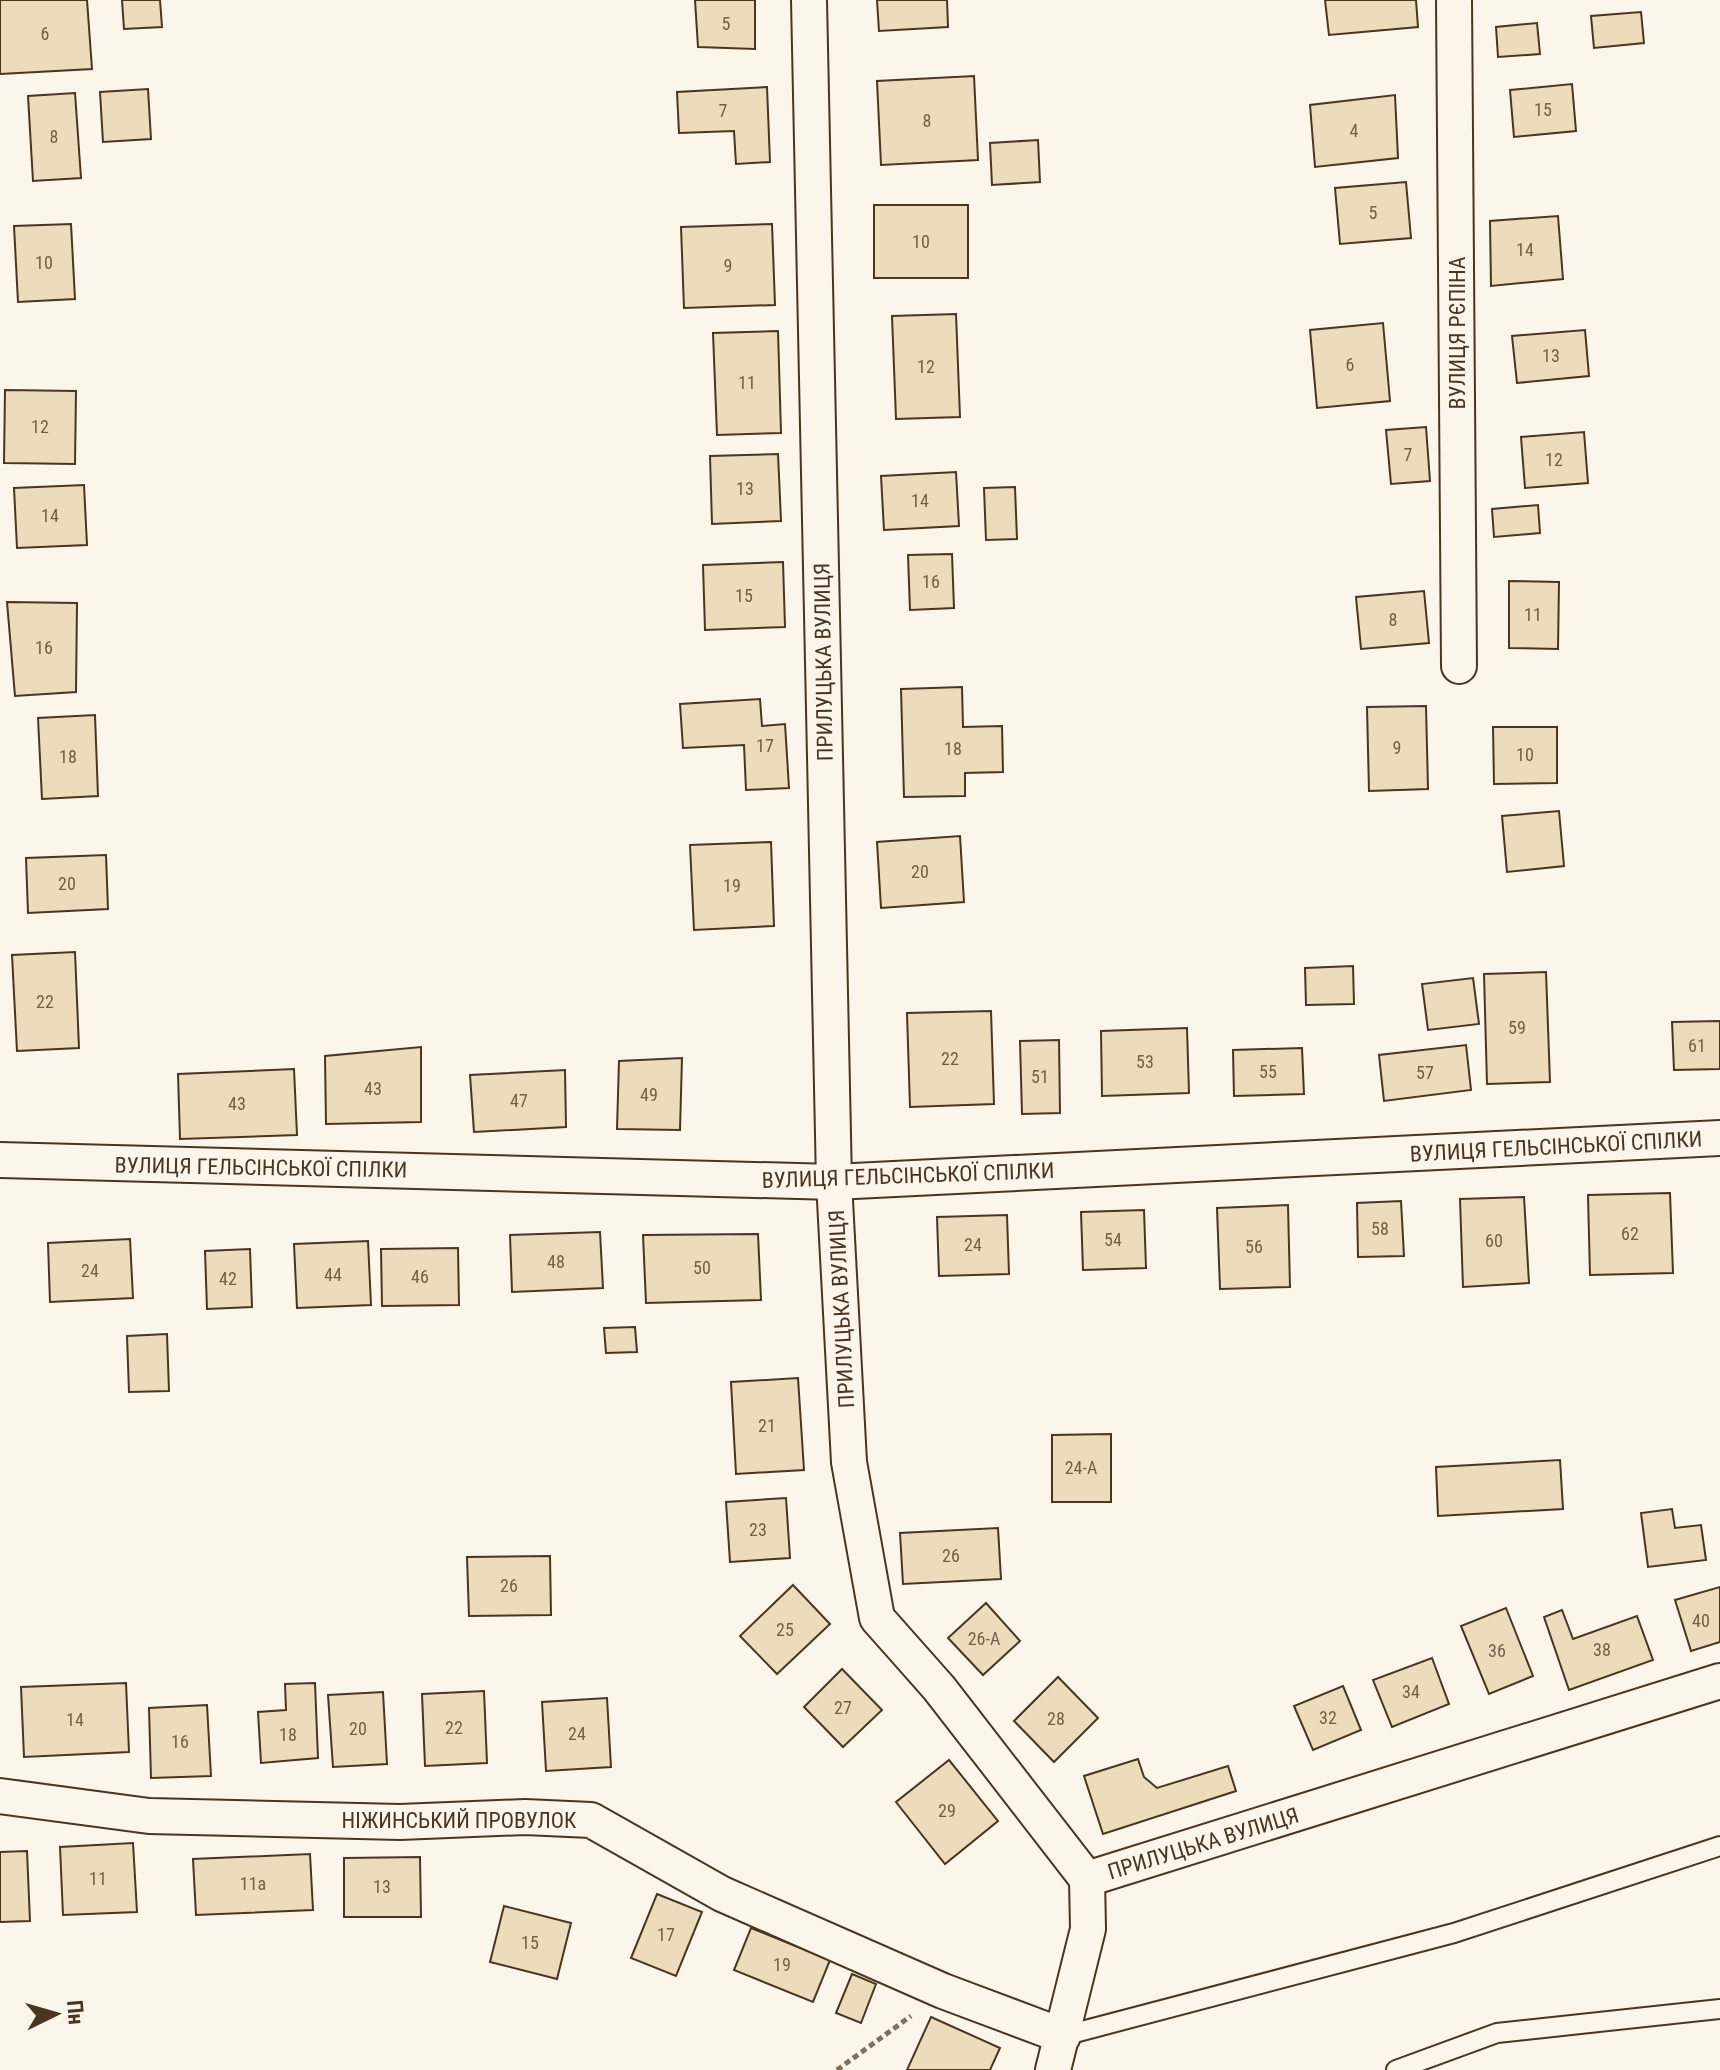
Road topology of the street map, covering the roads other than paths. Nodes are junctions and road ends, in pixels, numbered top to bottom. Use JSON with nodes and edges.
{"nodes":[{"id":1,"x":809,"y":0,"type":"edge"},
{"id":2,"x":1454,"y":0,"type":"edge"},
{"id":3,"x":1459,"y":666,"type":"dead end"},
{"id":4,"x":1720,"y":1138,"type":"edge"},
{"id":5,"x":0,"y":1160,"type":"edge"},
{"id":6,"x":834,"y":1182,"type":"junction"},
{"id":7,"x":1720,"y":1681,"type":"edge"},
{"id":8,"x":0,"y":1796,"type":"edge"},
{"id":9,"x":1720,"y":1846,"type":"edge"},
{"id":10,"x":1087,"y":1879,"type":"junction"},
{"id":11,"x":1720,"y":2009,"type":"edge"},
{"id":12,"x":1063,"y":2036,"type":"junction"},
{"id":13,"x":1053,"y":2070,"type":"edge"},
{"id":14,"x":1396,"y":2070,"type":"edge"}],
"edges":[{"from":1,"to":6,"type":"street","name":"ПРИЛУЦЬКА ВУЛИЦЯ"},
{"from":2,"to":3,"type":"street","name":"ВУЛИЦЯ РЄПІНА"},
{"from":4,"to":6,"type":"street","name":"ВУЛИЦЯ ГЕЛЬСІНСЬКОЇ СПІЛКИ"},
{"from":5,"to":6,"type":"street","name":"ВУЛИЦЯ ГЕЛЬСІНСЬКОЇ СПІЛКИ"},
{"from":6,"to":10,"type":"street","name":"ПРИЛУЦЬКА ВУЛИЦЯ"},
{"from":7,"to":10,"type":"street","name":"ПРИЛУЦЬКА ВУЛИЦЯ"},
{"from":8,"to":12,"type":"street","name":"НІЖИНСЬКИЙ ПРОВУЛОК"},
{"from":9,"to":12,"type":"lane"},
{"from":10,"to":12,"type":"street"},
{"from":11,"to":14,"type":"lane"},
{"from":12,"to":13,"type":"street"}]}
